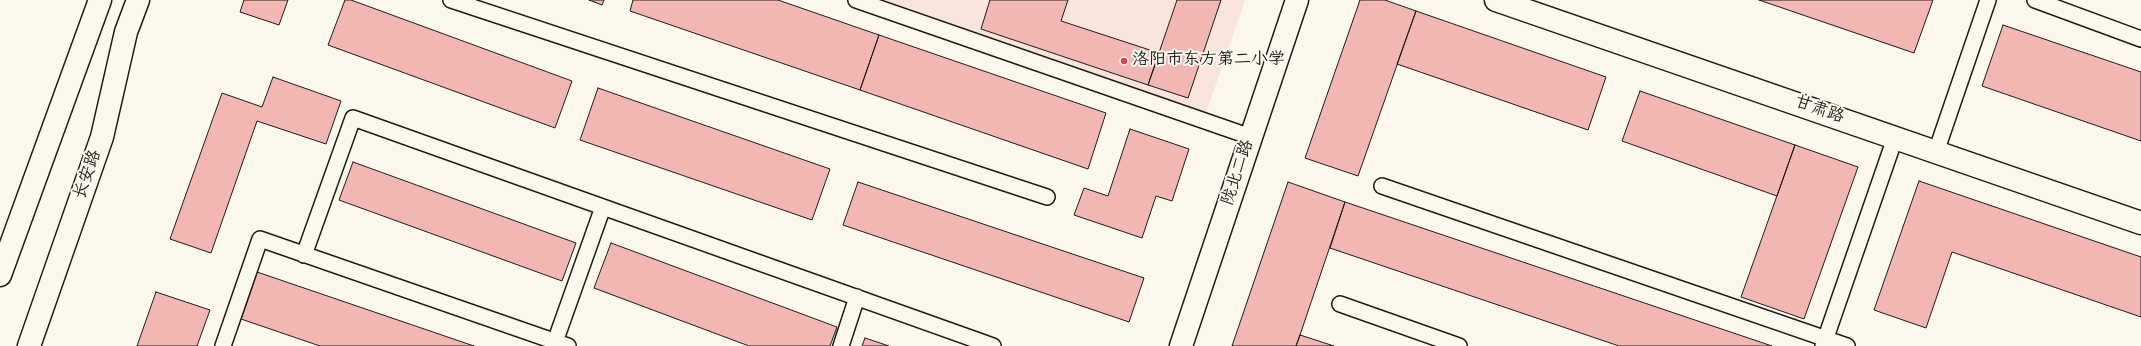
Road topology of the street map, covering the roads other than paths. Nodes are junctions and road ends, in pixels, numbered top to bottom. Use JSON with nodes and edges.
{"nodes":[{"id":1,"x":100,"y":0,"type":"edge"},
{"id":2,"x":138,"y":0,"type":"edge"},
{"id":3,"x":451,"y":0,"type":"edge"},
{"id":4,"x":856,"y":0,"type":"edge"},
{"id":5,"x":1297,"y":0,"type":"edge"},
{"id":6,"x":1496,"y":0,"type":"edge"},
{"id":7,"x":1988,"y":0,"type":"edge"},
{"id":8,"x":2035,"y":0,"type":"edge"},
{"id":9,"x":2141,"y":39,"type":"edge"},
{"id":10,"x":1251,"y":137,"type":"junction"},
{"id":11,"x":1895,"y":138,"type":"junction"},
{"id":12,"x":1936,"y":152,"type":"junction"},
{"id":13,"x":1382,"y":186,"type":"dead end"},
{"id":14,"x":1047,"y":197,"type":"dead end"},
{"id":15,"x":602,"y":207,"type":"junction"},
{"id":16,"x":2141,"y":223,"type":"edge"},
{"id":17,"x":304,"y":255,"type":"junction"},
{"id":18,"x":0,"y":276,"type":"edge"},
{"id":19,"x":857,"y":297,"type":"junction"},
{"id":20,"x":1340,"y":304,"type":"dead end"},
{"id":21,"x":1824,"y":342,"type":"edge"},
{"id":22,"x":561,"y":344,"type":"edge"},
{"id":23,"x":29,"y":346,"type":"edge"},
{"id":24,"x":223,"y":346,"type":"edge"},
{"id":25,"x":841,"y":346,"type":"edge"},
{"id":26,"x":993,"y":346,"type":"edge"},
{"id":27,"x":1181,"y":346,"type":"edge"},
{"id":28,"x":1459,"y":346,"type":"edge"},
{"id":29,"x":1847,"y":346,"type":"edge"}],
"edges":[{"from":1,"to":18,"type":"street"},
{"from":2,"to":23,"type":"street","name":"长安路"},
{"from":3,"to":14,"type":"lane"},
{"from":4,"to":10,"type":"lane"},
{"from":5,"to":10,"type":"street","name":"陇北二路"},
{"from":6,"to":11,"type":"street","name":"甘肃路"},
{"from":7,"to":12,"type":"lane"},
{"from":8,"to":9,"type":"lane"},
{"from":10,"to":27,"type":"street","name":"陇北二路"},
{"from":11,"to":12,"type":"street","name":"甘肃路"},
{"from":11,"to":21,"type":"lane"},
{"from":12,"to":16,"type":"street","name":"甘肃路"},
{"from":13,"to":21,"type":"lane"},
{"from":15,"to":17,"type":"lane"},
{"from":15,"to":19,"type":"lane"},
{"from":15,"to":22,"type":"lane"},
{"from":17,"to":22,"type":"lane"},
{"from":17,"to":24,"type":"lane"},
{"from":19,"to":25,"type":"lane"},
{"from":19,"to":26,"type":"lane"},
{"from":20,"to":28,"type":"lane"},
{"from":21,"to":29,"type":"lane"}]}
